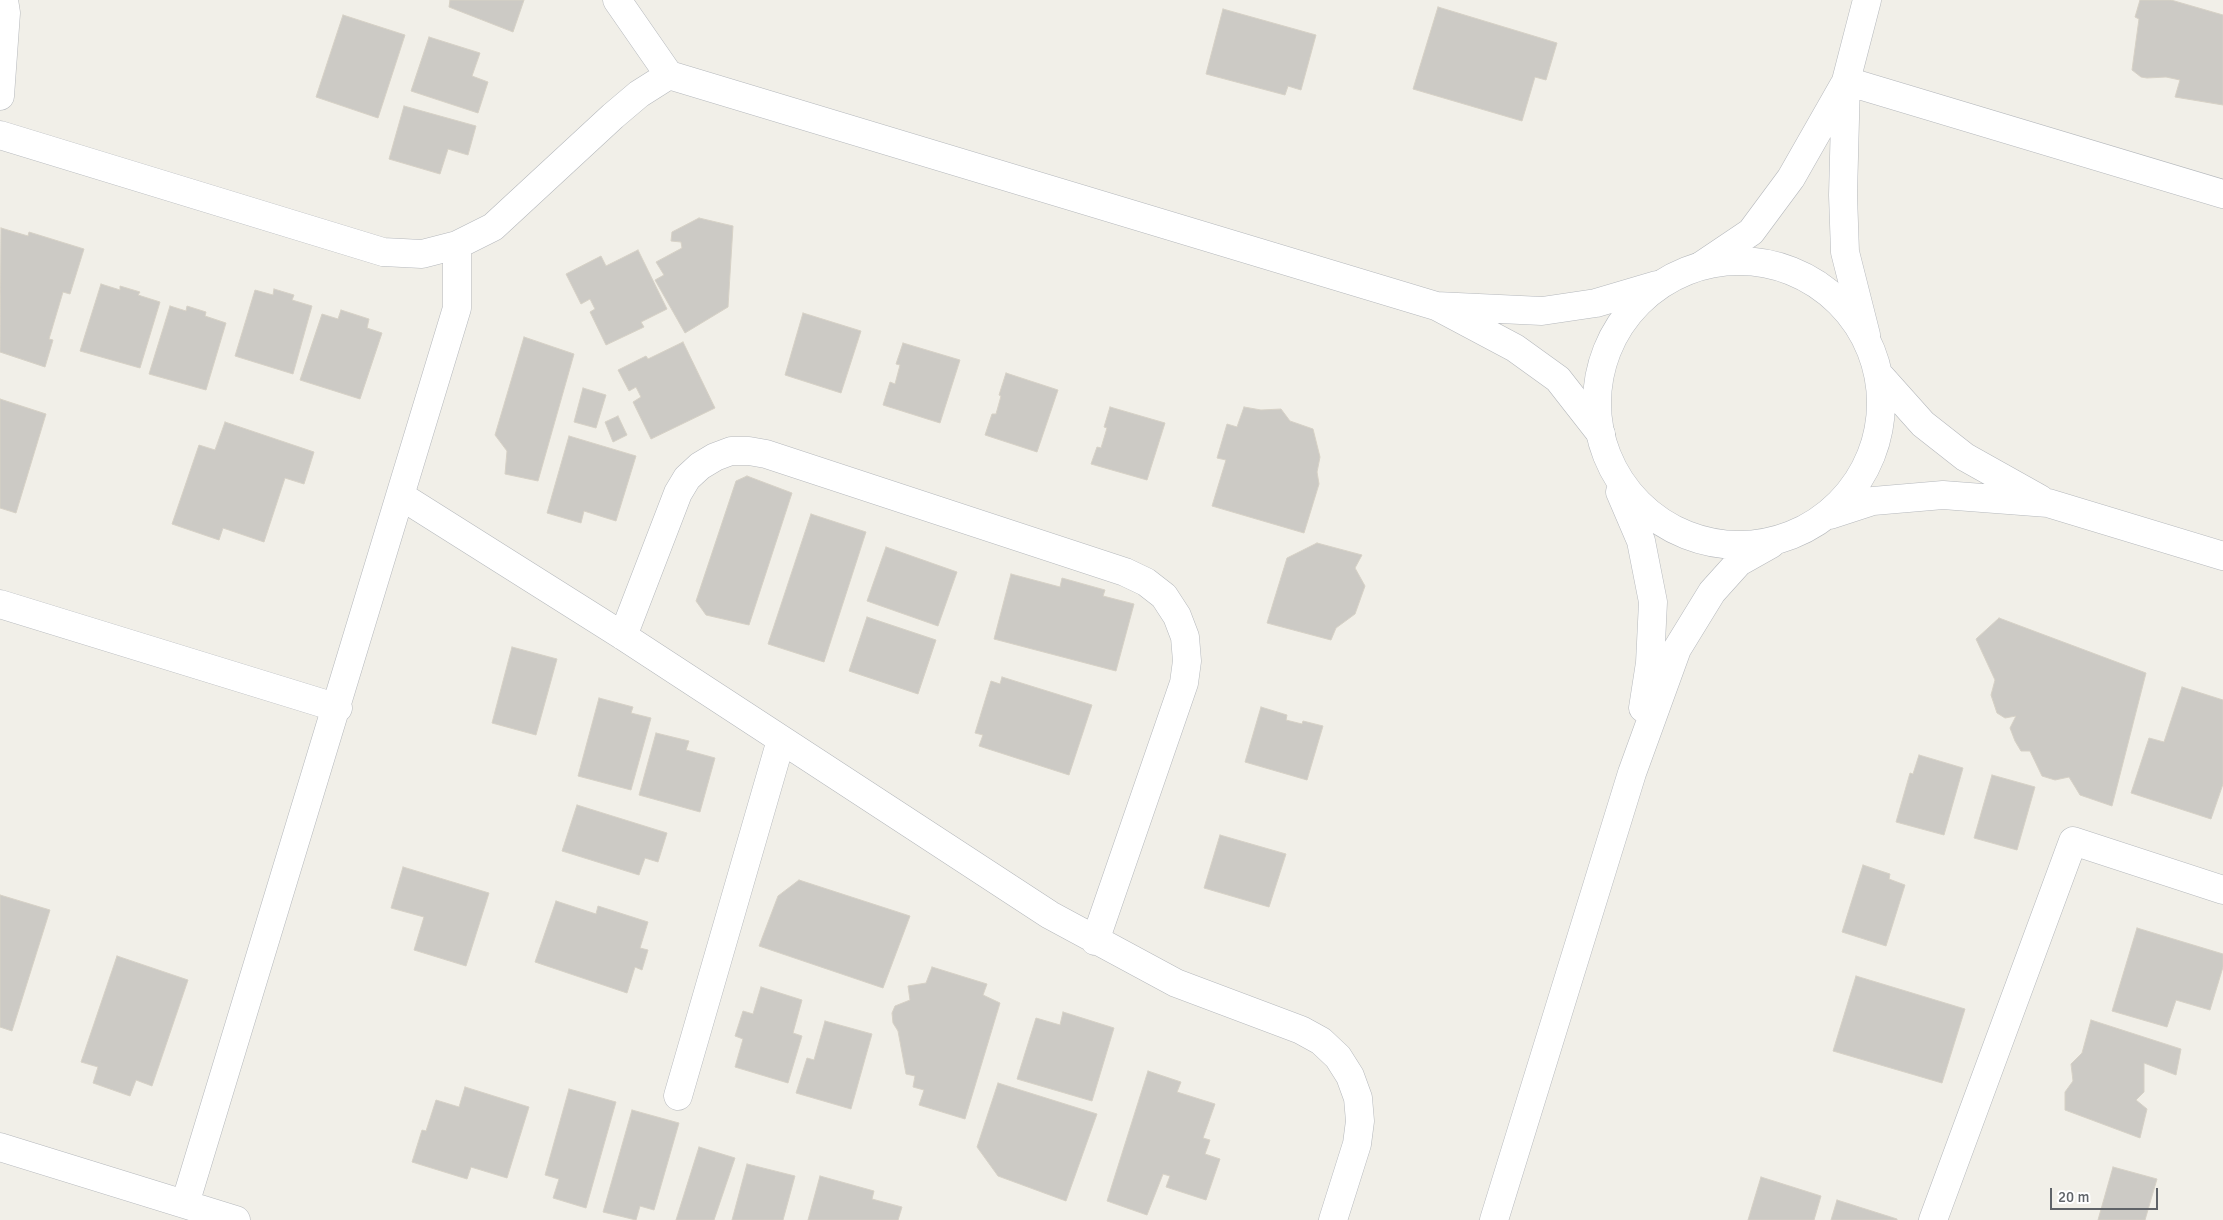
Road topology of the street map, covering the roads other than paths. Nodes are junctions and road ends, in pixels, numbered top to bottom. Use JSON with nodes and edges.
{"nodes":[{"id":1,"x":4,"y":0,"type":"edge"},
{"id":2,"x":617,"y":0,"type":"edge"},
{"id":3,"x":1867,"y":0,"type":"edge"},
{"id":4,"x":669,"y":74,"type":"junction"},
{"id":5,"x":1846,"y":81,"type":"junction"},
{"id":6,"x":0,"y":96,"type":"edge"},
{"id":7,"x":0,"y":135,"type":"edge"},
{"id":8,"x":2223,"y":194,"type":"edge"},
{"id":9,"x":457,"y":245,"type":"junction"},
{"id":10,"x":1702,"y":265,"type":"junction"},
{"id":11,"x":1657,"y":285,"type":"junction"},
{"id":12,"x":1436,"y":306,"type":"junction"},
{"id":13,"x":1866,"y":335,"type":"junction"},
{"id":14,"x":1881,"y":378,"type":"junction"},
{"id":15,"x":1601,"y":434,"type":"junction"},
{"id":16,"x":1608,"y":462,"type":"junction"},
{"id":17,"x":402,"y":496,"type":"junction"},
{"id":18,"x":2048,"y":503,"type":"junction"},
{"id":19,"x":1821,"y":518,"type":"junction"},
{"id":20,"x":1782,"y":538,"type":"junction"},
{"id":21,"x":2223,"y":556,"type":"edge"},
{"id":22,"x":0,"y":604,"type":"edge"},
{"id":23,"x":623,"y":636,"type":"junction"},
{"id":24,"x":338,"y":708,"type":"junction"},
{"id":25,"x":781,"y":740,"type":"junction"},
{"id":26,"x":1632,"y":773,"type":"junction"},
{"id":27,"x":2223,"y":890,"type":"edge"},
{"id":28,"x":1095,"y":941,"type":"junction"},
{"id":29,"x":678,"y":1096,"type":"dead end"},
{"id":30,"x":0,"y":1147,"type":"edge"},
{"id":31,"x":186,"y":1204,"type":"junction"},
{"id":32,"x":236,"y":1220,"type":"edge"},
{"id":33,"x":1333,"y":1220,"type":"edge"},
{"id":34,"x":1494,"y":1220,"type":"edge"},
{"id":35,"x":1933,"y":1220,"type":"edge"}],
"edges":[{"from":1,"to":6,"type":"street"},
{"from":2,"to":4,"type":"street"},
{"from":3,"to":5,"type":"street"},
{"from":4,"to":9,"type":"street"},
{"from":4,"to":12,"type":"street"},
{"from":5,"to":8,"type":"street"},
{"from":5,"to":10,"type":"street"},
{"from":5,"to":13,"type":"street"},
{"from":7,"to":9,"type":"street"},
{"from":9,"to":17,"type":"street"},
{"from":10,"to":11,"type":"street"},
{"from":10,"to":13,"type":"street"},
{"from":11,"to":12,"type":"street"},
{"from":11,"to":15,"type":"street"},
{"from":12,"to":15,"type":"street"},
{"from":13,"to":14,"type":"street"},
{"from":14,"to":18,"type":"street"},
{"from":14,"to":19,"type":"street"},
{"from":15,"to":16,"type":"street"},
{"from":16,"to":20,"type":"street"},
{"from":16,"to":26,"type":"street"},
{"from":17,"to":23,"type":"street"},
{"from":17,"to":24,"type":"street"},
{"from":18,"to":19,"type":"street"},
{"from":18,"to":21,"type":"street"},
{"from":19,"to":20,"type":"street"},
{"from":20,"to":26,"type":"street"},
{"from":22,"to":24,"type":"street"},
{"from":23,"to":25,"type":"street"},
{"from":23,"to":28,"type":"street"},
{"from":24,"to":31,"type":"street"},
{"from":25,"to":28,"type":"street"},
{"from":25,"to":29,"type":"street"},
{"from":26,"to":34,"type":"street"},
{"from":27,"to":35,"type":"street"},
{"from":28,"to":33,"type":"street"},
{"from":30,"to":31,"type":"street"},
{"from":31,"to":32,"type":"street"}]}
